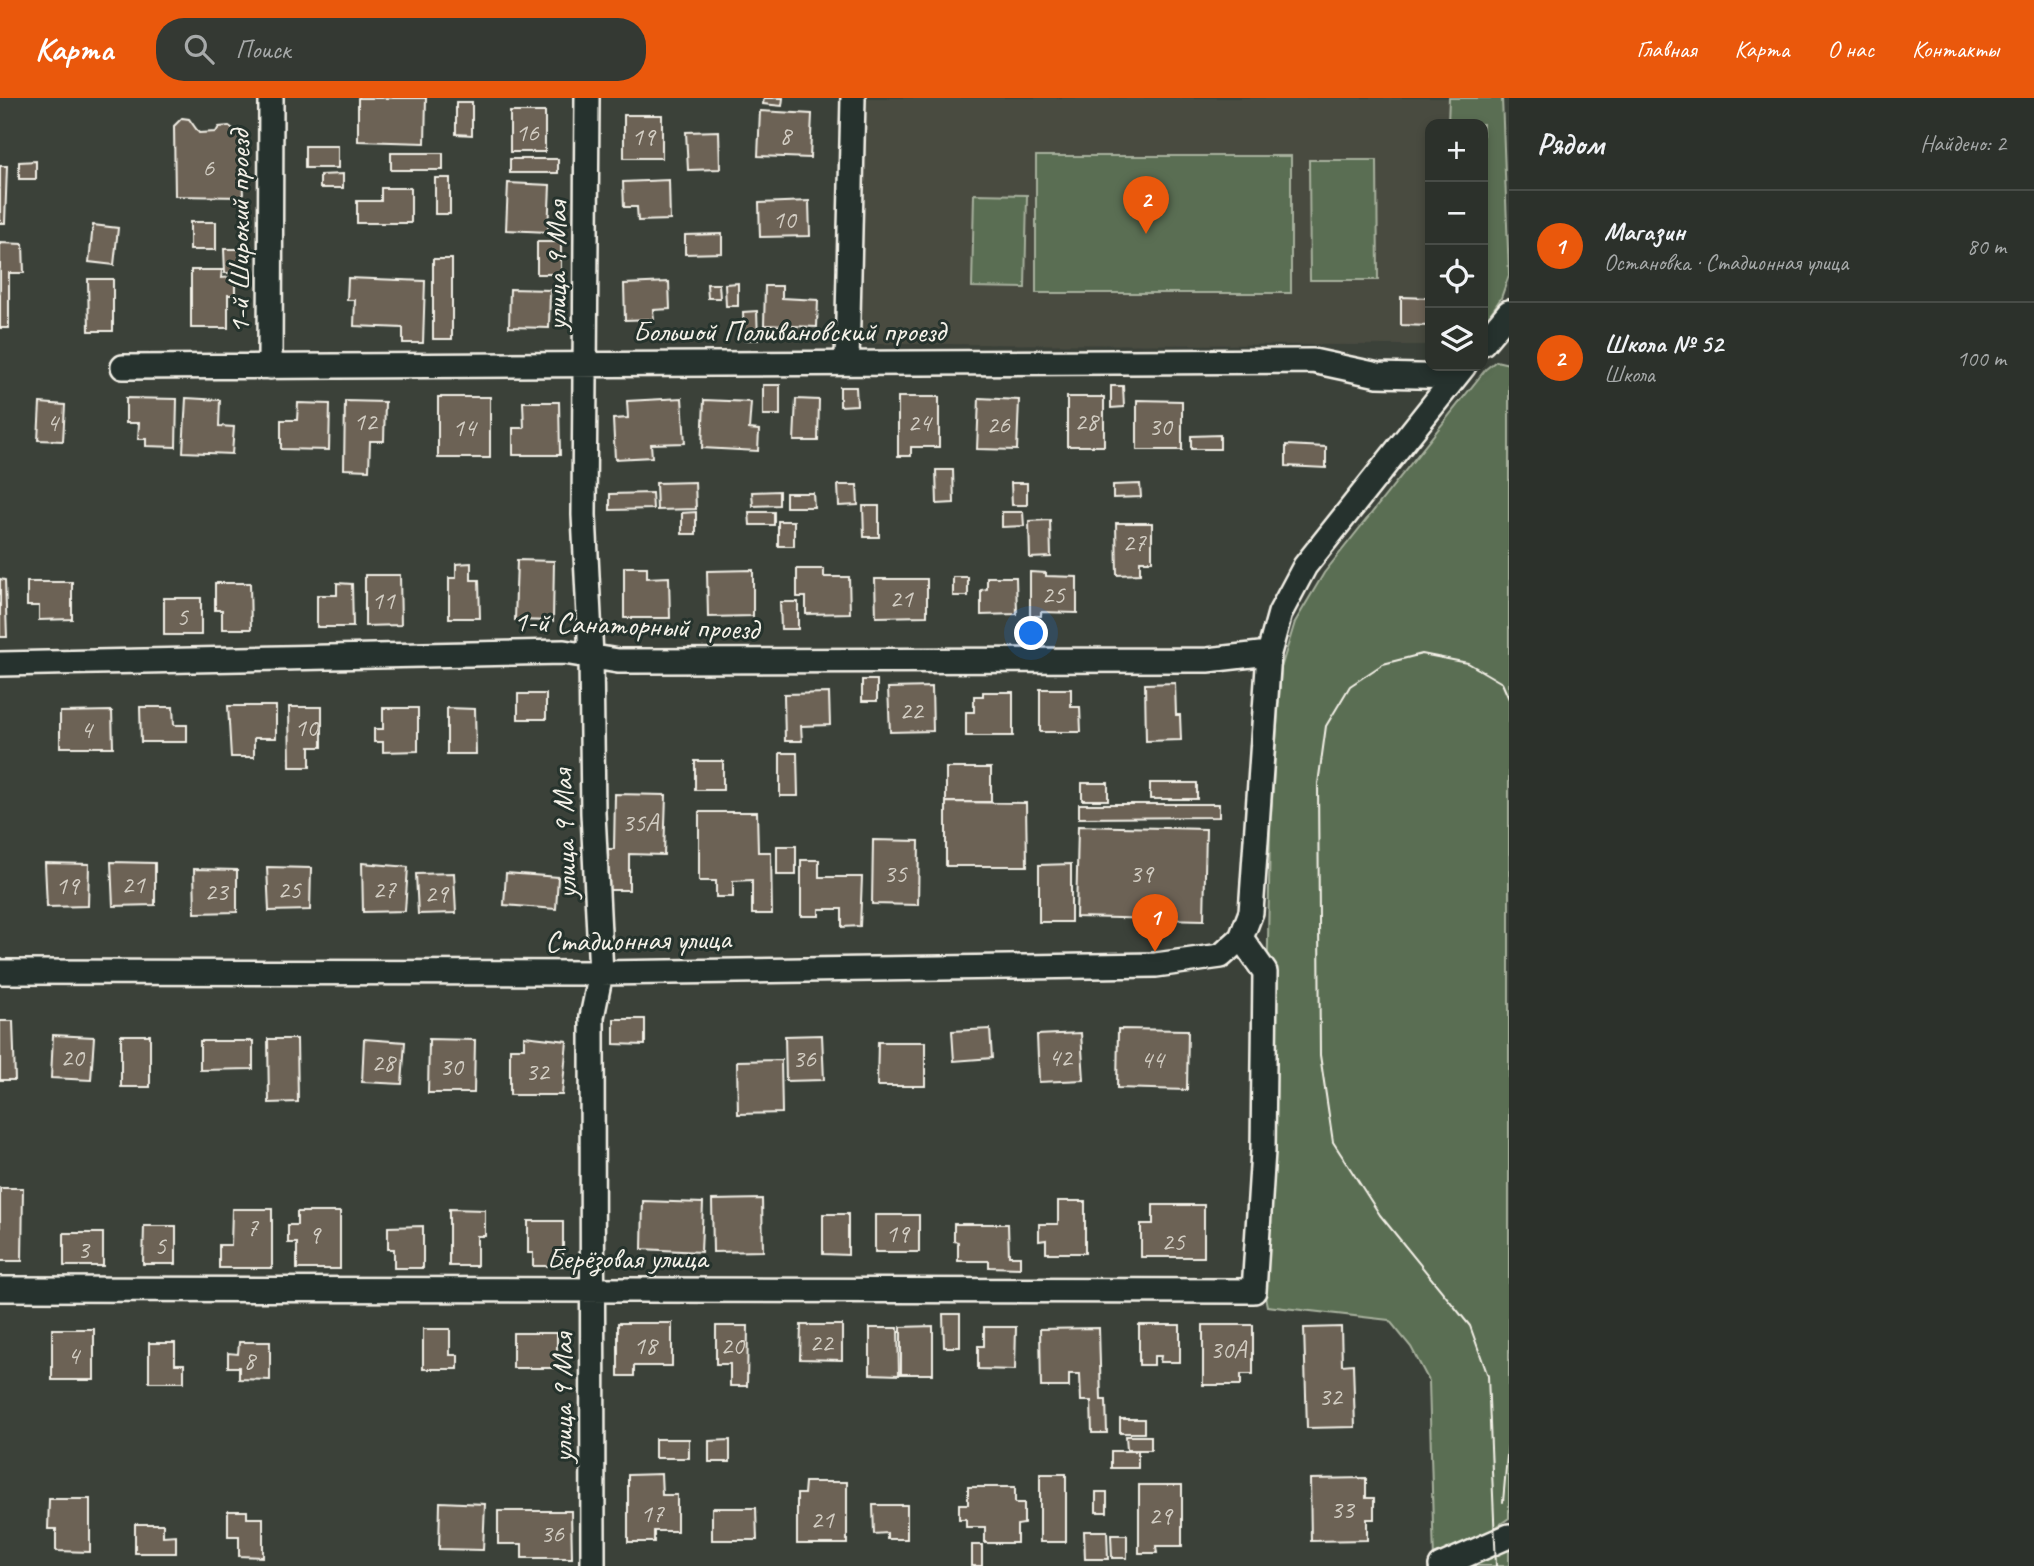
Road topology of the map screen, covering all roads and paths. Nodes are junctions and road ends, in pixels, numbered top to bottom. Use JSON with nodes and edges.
{"nodes":[{"id":1,"x":271,"y":98,"type":"edge"},
{"id":2,"x":587,"y":98,"type":"edge"},
{"id":3,"x":853,"y":98,"type":"edge"},
{"id":4,"x":1509,"y":312,"type":"edge"},
{"id":5,"x":1488,"y":338,"type":"edge"},
{"id":6,"x":848,"y":362,"type":"junction"},
{"id":7,"x":587,"y":363,"type":"junction"},
{"id":8,"x":123,"y":367,"type":"dead end"},
{"id":9,"x":270,"y":367,"type":"junction"},
{"id":10,"x":1460,"y":371,"type":"edge"},
{"id":11,"x":1269,"y":653,"type":"junction"},
{"id":12,"x":590,"y":656,"type":"junction"},
{"id":13,"x":0,"y":664,"type":"edge"},
{"id":14,"x":1241,"y":938,"type":"junction"},
{"id":15,"x":0,"y":972,"type":"edge"},
{"id":16,"x":601,"y":973,"type":"junction"},
{"id":17,"x":0,"y":1289,"type":"edge"},
{"id":18,"x":594,"y":1289,"type":"junction"},
{"id":19,"x":1509,"y":1536,"type":"edge"},
{"id":20,"x":593,"y":1566,"type":"edge"},
{"id":21,"x":1441,"y":1566,"type":"edge"}],
"edges":[{"from":1,"to":9,"type":"street","name":"1-й Широкий проезд"},
{"from":2,"to":7,"type":"street","name":"улица 9 Мая"},
{"from":3,"to":6,"type":"street"},
{"from":4,"to":5,"type":"street"},
{"from":6,"to":7,"type":"street","name":"Большой Поливановский проезд"},
{"from":6,"to":10,"type":"street","name":"Большой Поливановский проезд"},
{"from":7,"to":9,"type":"street","name":"Большой Поливановский проезд"},
{"from":7,"to":12,"type":"street","name":"улица 9 Мая"},
{"from":8,"to":9,"type":"street","name":"Большой Поливановский проезд"},
{"from":10,"to":11,"type":"street"},
{"from":11,"to":12,"type":"street","name":"1-й Санаторный проезд"},
{"from":11,"to":14,"type":"street"},
{"from":12,"to":13,"type":"street","name":"1-й Санаторный проезд"},
{"from":12,"to":16,"type":"street","name":"улица 9 Мая"},
{"from":14,"to":16,"type":"street","name":"Стадионная улица"},
{"from":14,"to":18,"type":"street","name":"Берёзовая улица"},
{"from":15,"to":16,"type":"street","name":"Стадионная улица"},
{"from":16,"to":18,"type":"street","name":"улица 9 Мая"},
{"from":17,"to":18,"type":"street","name":"Берёзовая улица"},
{"from":18,"to":20,"type":"street","name":"улица 9 Мая"},
{"from":19,"to":21,"type":"street"}]}
